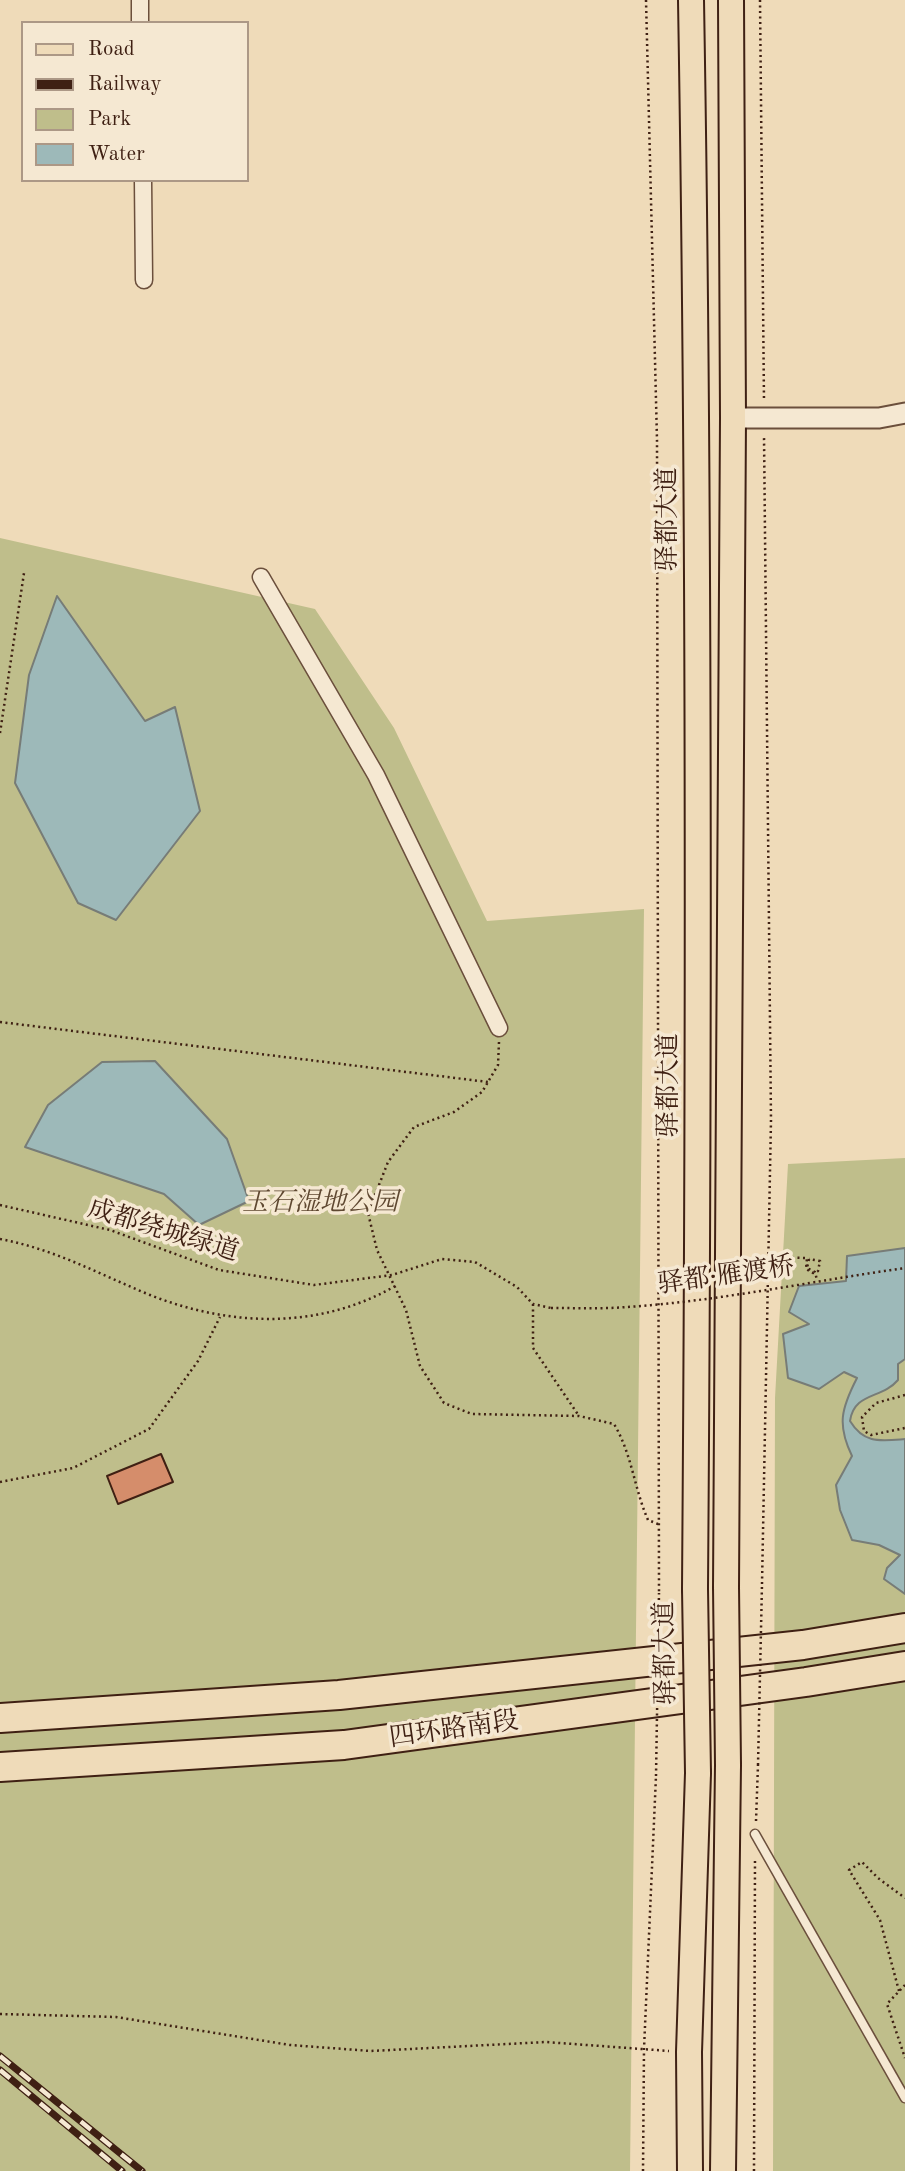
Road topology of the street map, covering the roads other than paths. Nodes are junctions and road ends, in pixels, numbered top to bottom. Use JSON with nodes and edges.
{"nodes":[{"id":1,"x":140,"y":0,"type":"edge"},
{"id":2,"x":691,"y":0,"type":"edge"},
{"id":3,"x":731,"y":0,"type":"edge"},
{"id":4,"x":140,"y":21,"type":"edge"},
{"id":5,"x":143,"y":182,"type":"edge"},
{"id":6,"x":144,"y":280,"type":"dead end"},
{"id":7,"x":905,"y":413,"type":"edge"},
{"id":8,"x":733,"y":418,"type":"junction"},
{"id":9,"x":261,"y":577,"type":"dead end"},
{"id":10,"x":499,"y":1028,"type":"road end"},
{"id":11,"x":905,"y":1628,"type":"edge"},
{"id":12,"x":905,"y":1666,"type":"edge"},
{"id":13,"x":0,"y":1718,"type":"edge"},
{"id":14,"x":0,"y":1767,"type":"edge"},
{"id":15,"x":755,"y":1834,"type":"road end"},
{"id":16,"x":905,"y":2098,"type":"edge"},
{"id":17,"x":690,"y":2171,"type":"edge"},
{"id":18,"x":723,"y":2171,"type":"edge"}],
"edges":[{"from":1,"to":4,"type":"street"},
{"from":2,"to":17,"type":"main road","name":"驿都大道","bridge":true},
{"from":3,"to":8,"type":"main road"},
{"from":5,"to":6,"type":"street"},
{"from":7,"to":8,"type":"street"},
{"from":8,"to":18,"type":"main road","bridge":true},
{"from":9,"to":10,"type":"street"},
{"from":11,"to":13,"type":"highway","name":"四环路南段"},
{"from":12,"to":14,"type":"highway","name":"四环路南段"},
{"from":15,"to":16,"type":"lane"}]}
